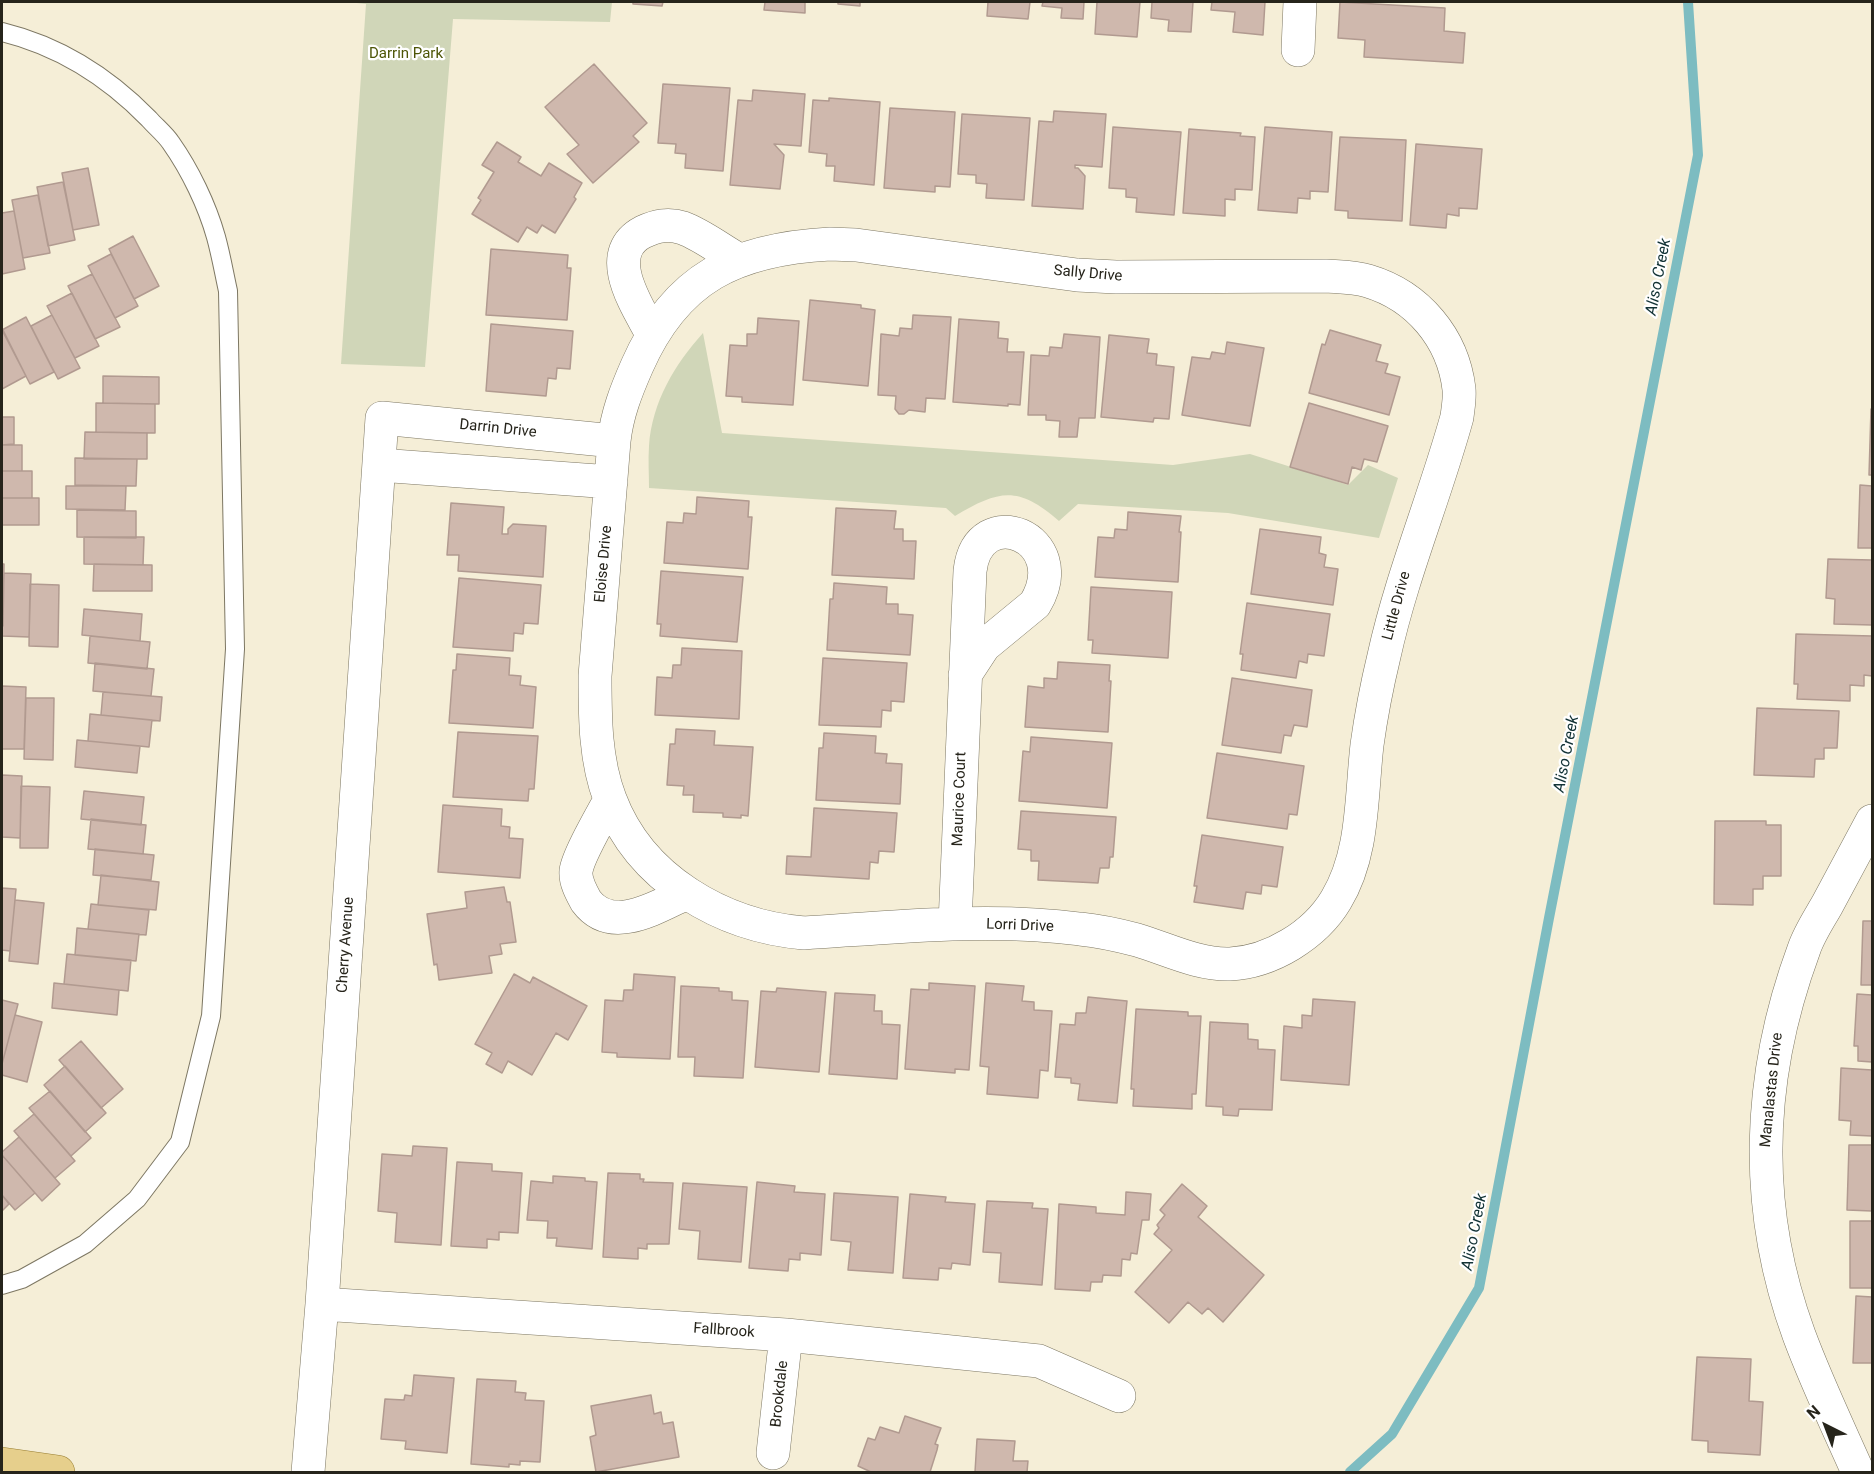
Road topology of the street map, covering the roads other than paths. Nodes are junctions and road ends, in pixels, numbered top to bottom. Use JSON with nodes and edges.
{"nodes":[{"id":1,"x":1300,"y":2,"type":"edge"},
{"id":2,"x":2,"y":32,"type":"edge"},
{"id":3,"x":1298,"y":50,"type":"dead end"},
{"id":4,"x":739,"y":260,"type":"junction"},
{"id":5,"x":687,"y":292,"type":"joint"},
{"id":6,"x":1430,"y":320,"type":"joint"},
{"id":7,"x":652,"y":334,"type":"junction"},
{"id":8,"x":382,"y":417,"type":"joint"},
{"id":9,"x":614,"y":441,"type":"junction"},
{"id":10,"x":379,"y":465,"type":"junction"},
{"id":11,"x":611,"y":482,"type":"junction"},
{"id":12,"x":965,"y":675,"type":"dead end"},
{"id":13,"x":610,"y":800,"type":"junction"},
{"id":14,"x":1872,"y":821,"type":"edge"},
{"id":15,"x":638,"y":849,"type":"joint"},
{"id":16,"x":687,"y":893,"type":"junction"},
{"id":17,"x":1335,"y":901,"type":"joint"},
{"id":18,"x":955,"y":924,"type":"junction"},
{"id":19,"x":2,"y":1285,"type":"edge"},
{"id":20,"x":322,"y":1304,"type":"junction"},
{"id":21,"x":786,"y":1335,"type":"junction"},
{"id":22,"x":1119,"y":1396,"type":"dead end"},
{"id":23,"x":773,"y":1453,"type":"dead end"},
{"id":24,"x":2,"y":1464,"type":"edge"},
{"id":25,"x":1872,"y":1468,"type":"edge"},
{"id":26,"x":58,"y":1473,"type":"edge"},
{"id":27,"x":308,"y":1473,"type":"edge"},
{"id":28,"x":1858,"y":1473,"type":"edge"},
{"id":29,"x":1863,"y":1473,"type":"edge"}],
"edges":[{"from":1,"to":3,"type":"street"},
{"from":2,"to":19,"type":"lane"},
{"from":4,"to":5,"type":"street","name":"Sally Drive"},
{"from":4,"to":6,"type":"street","name":"Sally Drive"},
{"from":4,"to":7,"type":"street"},
{"from":5,"to":7,"type":"street","name":"Eloise Drive"},
{"from":6,"to":17,"type":"street","name":"Little Drive"},
{"from":7,"to":9,"type":"street","name":"Eloise Drive"},
{"from":8,"to":9,"type":"street","name":"Darrin Drive"},
{"from":8,"to":10,"type":"street","name":"Cherry Avenue"},
{"from":9,"to":11,"type":"street","name":"Eloise Drive"},
{"from":10,"to":11,"type":"street"},
{"from":10,"to":20,"type":"street","name":"Cherry Avenue"},
{"from":11,"to":13,"type":"street","name":"Eloise Drive"},
{"from":12,"to":18,"type":"street","name":"Maurice Court"},
{"from":13,"to":15,"type":"street","name":"Eloise Drive"},
{"from":13,"to":16,"type":"street"},
{"from":14,"to":28,"type":"street","name":"Manalastas Drive"},
{"from":15,"to":16,"type":"street","name":"Lorri Drive"},
{"from":16,"to":18,"type":"street","name":"Lorri Drive"},
{"from":17,"to":18,"type":"street","name":"Lorri Drive"},
{"from":20,"to":21,"type":"street","name":"Fallbrook"},
{"from":20,"to":27,"type":"street","name":"Cherry Avenue"},
{"from":21,"to":22,"type":"street","name":"Fallbrook"},
{"from":21,"to":23,"type":"street","name":"Brookdale"},
{"from":24,"to":26,"type":"main road"},
{"from":25,"to":29,"type":"street"}]}
